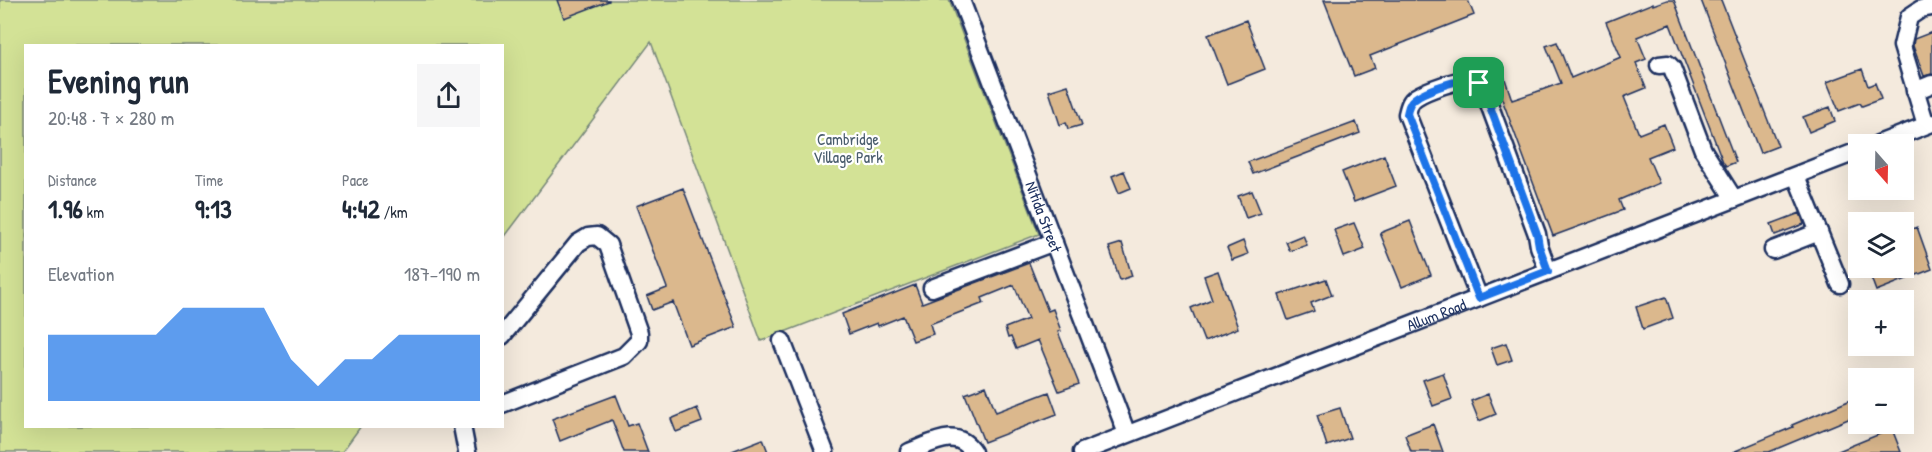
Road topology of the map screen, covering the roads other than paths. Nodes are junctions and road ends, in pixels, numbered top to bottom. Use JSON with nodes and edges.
{"nodes":[{"id":1,"x":961,"y":0,"type":"edge"},
{"id":2,"x":1932,"y":7,"type":"edge"},
{"id":3,"x":1659,"y":65,"type":"dead end"},
{"id":4,"x":1932,"y":84,"type":"edge"},
{"id":5,"x":1915,"y":91,"type":"junction"},
{"id":6,"x":1929,"y":124,"type":"edge"},
{"id":7,"x":1904,"y":134,"type":"edge"},
{"id":8,"x":1848,"y":156,"type":"edge"},
{"id":9,"x":1796,"y":176,"type":"junction"},
{"id":10,"x":1734,"y":200,"type":"junction"},
{"id":11,"x":1819,"y":232,"type":"junction"},
{"id":12,"x":1054,"y":242,"type":"junction"},
{"id":13,"x":1773,"y":250,"type":"dead end"},
{"id":14,"x":1548,"y":271,"type":"junction"},
{"id":15,"x":1840,"y":284,"type":"dead end"},
{"id":16,"x":933,"y":288,"type":"dead end"},
{"id":17,"x":1479,"y":298,"type":"junction"},
{"id":18,"x":504,"y":334,"type":"edge"},
{"id":19,"x":782,"y":341,"type":"dead end"},
{"id":20,"x":504,"y":403,"type":"edge"},
{"id":21,"x":462,"y":428,"type":"edge"},
{"id":22,"x":1127,"y":434,"type":"junction"},
{"id":23,"x":468,"y":452,"type":"edge"},
{"id":24,"x":825,"y":452,"type":"edge"},
{"id":25,"x":909,"y":452,"type":"edge"},
{"id":26,"x":973,"y":452,"type":"edge"},
{"id":27,"x":1082,"y":452,"type":"edge"}],
"edges":[{"from":1,"to":12,"type":"street","name":"Nitida Street"},
{"from":2,"to":5,"type":"street"},
{"from":3,"to":10,"type":"street"},
{"from":4,"to":5,"type":"street"},
{"from":5,"to":6,"type":"street"},
{"from":6,"to":7,"type":"street"},
{"from":8,"to":9,"type":"street","name":"Allum Road"},
{"from":9,"to":10,"type":"street","name":"Allum Road"},
{"from":9,"to":11,"type":"street"},
{"from":10,"to":14,"type":"street","name":"Allum Road"},
{"from":11,"to":13,"type":"street"},
{"from":11,"to":15,"type":"street"},
{"from":12,"to":16,"type":"street"},
{"from":12,"to":22,"type":"street","name":"Nitida Street"},
{"from":14,"to":17,"type":"street","name":"Allum Road"},
{"from":14,"to":17,"type":"street"},
{"from":17,"to":22,"type":"street","name":"Allum Road"},
{"from":18,"to":20,"type":"street"},
{"from":19,"to":24,"type":"street"},
{"from":21,"to":23,"type":"street"},
{"from":22,"to":27,"type":"street","name":"Allum Road"},
{"from":25,"to":26,"type":"street"}]}
